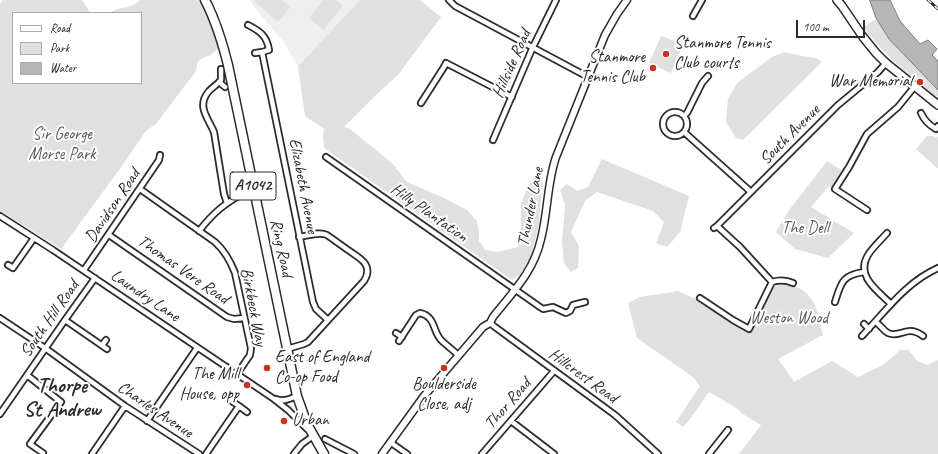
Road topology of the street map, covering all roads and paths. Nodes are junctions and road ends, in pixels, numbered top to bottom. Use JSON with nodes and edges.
{"nodes":[{"id":1,"x":205,"y":0,"type":"edge"},
{"id":2,"x":449,"y":0,"type":"edge"},
{"id":3,"x":556,"y":0,"type":"edge"},
{"id":4,"x":627,"y":0,"type":"edge"},
{"id":5,"x":702,"y":0,"type":"edge"},
{"id":6,"x":837,"y":0,"type":"edge"},
{"id":7,"x":693,"y":16,"type":"dead end"},
{"id":8,"x":248,"y":25,"type":"dead end"},
{"id":9,"x":533,"y":47,"type":"junction"},
{"id":10,"x":262,"y":52,"type":"junction"},
{"id":11,"x":255,"y":53,"type":"dead end"},
{"id":12,"x":886,"y":63,"type":"junction"},
{"id":13,"x":221,"y":69,"type":"dead end"},
{"id":14,"x":708,"y":76,"type":"dead end"},
{"id":15,"x":588,"y":77,"type":"junction"},
{"id":16,"x":219,"y":82,"type":"junction"},
{"id":17,"x":915,"y":86,"type":"junction"},
{"id":18,"x":225,"y":87,"type":"dead end"},
{"id":19,"x":512,"y":97,"type":"junction"},
{"id":20,"x":421,"y":103,"type":"dead end"},
{"id":21,"x":938,"y":105,"type":"edge"},
{"id":22,"x":921,"y":113,"type":"dead end"},
{"id":23,"x":684,"y":116,"type":"junction"},
{"id":24,"x":935,"y":129,"type":"edge"},
{"id":25,"x":684,"y":132,"type":"junction"},
{"id":26,"x":493,"y":140,"type":"dead end"},
{"id":27,"x":160,"y":154,"type":"dead end"},
{"id":28,"x":326,"y":157,"type":"dead end"},
{"id":29,"x":140,"y":189,"type":"junction"},
{"id":30,"x":246,"y":192,"type":"dead end"},
{"id":31,"x":750,"y":192,"type":"junction"},
{"id":32,"x":227,"y":203,"type":"junction"},
{"id":33,"x":867,"y":210,"type":"dead end"},
{"id":34,"x":0,"y":216,"type":"edge"},
{"id":35,"x":199,"y":231,"type":"junction"},
{"id":36,"x":887,"y":233,"type":"dead end"},
{"id":37,"x":109,"y":235,"type":"junction"},
{"id":38,"x":300,"y":237,"type":"junction"},
{"id":39,"x":34,"y":238,"type":"junction"},
{"id":40,"x":13,"y":268,"type":"dead end"},
{"id":41,"x":938,"y":268,"type":"edge"},
{"id":42,"x":84,"y":270,"type":"junction"},
{"id":43,"x":864,"y":272,"type":"junction"},
{"id":44,"x":95,"y":278,"type":"junction"},
{"id":45,"x":772,"y":282,"type":"junction"},
{"id":46,"x":793,"y":283,"type":"dead end"},
{"id":47,"x":515,"y":290,"type":"junction"},
{"id":48,"x":700,"y":298,"type":"dead end"},
{"id":49,"x":835,"y":302,"type":"dead end"},
{"id":50,"x":583,"y":304,"type":"dead end"},
{"id":51,"x":892,"y":304,"type":"junction"},
{"id":52,"x":0,"y":318,"type":"edge"},
{"id":53,"x":244,"y":318,"type":"junction"},
{"id":54,"x":65,"y":320,"type":"junction"},
{"id":55,"x":328,"y":320,"type":"junction"},
{"id":56,"x":876,"y":322,"type":"junction"},
{"id":57,"x":490,"y":323,"type":"junction"},
{"id":58,"x":864,"y":324,"type":"dead end"},
{"id":59,"x":869,"y":329,"type":"junction"},
{"id":60,"x":396,"y":333,"type":"dead end"},
{"id":61,"x":862,"y":336,"type":"dead end"},
{"id":62,"x":922,"y":336,"type":"dead end"},
{"id":63,"x":402,"y":337,"type":"junction"},
{"id":64,"x":106,"y":340,"type":"dead end"},
{"id":65,"x":399,"y":341,"type":"dead end"},
{"id":66,"x":102,"y":346,"type":"junction"},
{"id":67,"x":45,"y":348,"type":"junction"},
{"id":68,"x":197,"y":348,"type":"junction"},
{"id":69,"x":287,"y":348,"type":"junction"},
{"id":70,"x":107,"y":349,"type":"dead end"},
{"id":71,"x":458,"y":355,"type":"junction"},
{"id":72,"x":554,"y":371,"type":"junction"},
{"id":73,"x":237,"y":374,"type":"junction"},
{"id":74,"x":27,"y":375,"type":"junction"},
{"id":75,"x":297,"y":396,"type":"junction"},
{"id":76,"x":274,"y":399,"type":"junction"},
{"id":77,"x":230,"y":400,"type":"dead end"},
{"id":78,"x":125,"y":406,"type":"junction"},
{"id":79,"x":239,"y":406,"type":"junction"},
{"id":80,"x":247,"y":412,"type":"dead end"},
{"id":81,"x":0,"y":414,"type":"edge"},
{"id":82,"x":147,"y":421,"type":"junction"},
{"id":83,"x":511,"y":421,"type":"junction"},
{"id":84,"x":728,"y":430,"type":"dead end"},
{"id":85,"x":313,"y":436,"type":"junction"},
{"id":86,"x":325,"y":439,"type":"dead end"},
{"id":87,"x":390,"y":442,"type":"junction"},
{"id":88,"x":43,"y":453,"type":"edge"},
{"id":89,"x":92,"y":454,"type":"edge"},
{"id":90,"x":199,"y":454,"type":"edge"},
{"id":91,"x":206,"y":454,"type":"edge"},
{"id":92,"x":294,"y":454,"type":"edge"},
{"id":93,"x":324,"y":454,"type":"edge"},
{"id":94,"x":354,"y":454,"type":"edge"},
{"id":95,"x":382,"y":454,"type":"edge"},
{"id":96,"x":407,"y":454,"type":"edge"},
{"id":97,"x":482,"y":454,"type":"edge"},
{"id":98,"x":554,"y":454,"type":"edge"},
{"id":99,"x":658,"y":454,"type":"edge"},
{"id":100,"x":709,"y":454,"type":"edge"}],
"edges":[{"from":1,"to":69,"type":"highway","name":"Ring Road","number":"A1042"},
{"from":2,"to":9,"type":"street"},
{"from":3,"to":9,"type":"street","name":"Hillside Road"},
{"from":4,"to":15,"type":"street","name":"Thunder Lane"},
{"from":5,"to":7,"type":"street"},
{"from":6,"to":12,"type":"main road"},
{"from":8,"to":10,"type":"street"},
{"from":9,"to":15,"type":"street"},
{"from":9,"to":19,"type":"street","name":"Hillside Road"},
{"from":10,"to":11,"type":"street"},
{"from":10,"to":38,"type":"street","name":"Elizabeth Avenue"},
{"from":12,"to":17,"type":"main road"},
{"from":12,"to":31,"type":"street","name":"South Avenue"},
{"from":13,"to":16,"type":"street"},
{"from":14,"to":23,"type":"street"},
{"from":15,"to":47,"type":"street","name":"Thunder Lane"},
{"from":16,"to":18,"type":"street"},
{"from":16,"to":32,"type":"street"},
{"from":17,"to":21,"type":"main road"},
{"from":17,"to":33,"type":"street"},
{"from":19,"to":20,"type":"street"},
{"from":19,"to":26,"type":"street","name":"Hillside Road"},
{"from":22,"to":24,"type":"street"},
{"from":23,"to":25,"type":"street"},
{"from":23,"to":25,"type":"street"},
{"from":25,"to":31,"type":"street"},
{"from":27,"to":29,"type":"street","name":"Davidson Road"},
{"from":28,"to":47,"type":"street","name":"Hilly Plantation"},
{"from":29,"to":35,"type":"street","name":"Birkbeck Way"},
{"from":29,"to":37,"type":"street","name":"Davidson Road"},
{"from":30,"to":32,"type":"street"},
{"from":31,"to":45,"type":"street","name":"South Avenue"},
{"from":32,"to":35,"type":"street"},
{"from":34,"to":39,"type":"street","name":"Laundry Lane"},
{"from":35,"to":53,"type":"street","name":"Birkbeck Way"},
{"from":36,"to":43,"type":"street"},
{"from":37,"to":42,"type":"street","name":"Davidson Road"},
{"from":37,"to":53,"type":"street","name":"Thomas Vere Road"},
{"from":38,"to":55,"type":"street","name":"Elizabeth Avenue"},
{"from":38,"to":55,"type":"street"},
{"from":39,"to":40,"type":"street"},
{"from":39,"to":42,"type":"street","name":"Laundry Lane"},
{"from":41,"to":51,"type":"street"},
{"from":42,"to":44,"type":"street","name":"Laundry Lane"},
{"from":43,"to":49,"type":"street"},
{"from":43,"to":51,"type":"street"},
{"from":44,"to":54,"type":"street","name":"South Hill Road"},
{"from":44,"to":68,"type":"street","name":"Laundry Lane"},
{"from":45,"to":46,"type":"street"},
{"from":45,"to":48,"type":"street"},
{"from":47,"to":50,"type":"street","name":"Hilly Plantation"},
{"from":47,"to":57,"type":"street","name":"Thunder Lane"},
{"from":51,"to":56,"type":"street"},
{"from":52,"to":67,"type":"street","name":"Charles Avenue"},
{"from":53,"to":73,"type":"street","name":"Birkbeck Way"},
{"from":54,"to":66,"type":"street"},
{"from":54,"to":67,"type":"street","name":"South Hill Road"},
{"from":55,"to":69,"type":"street"},
{"from":56,"to":59,"type":"street"},
{"from":56,"to":62,"type":"street"},
{"from":57,"to":71,"type":"street","name":"Thunder Lane"},
{"from":57,"to":72,"type":"street","name":"Hillcrest Road"},
{"from":58,"to":59,"type":"street"},
{"from":59,"to":61,"type":"street"},
{"from":60,"to":63,"type":"street"},
{"from":63,"to":65,"type":"street"},
{"from":63,"to":71,"type":"street"},
{"from":64,"to":66,"type":"street"},
{"from":66,"to":70,"type":"street"},
{"from":67,"to":74,"type":"street","name":"South Hill Road"},
{"from":67,"to":78,"type":"street","name":"Charles Avenue"},
{"from":68,"to":73,"type":"street","name":"Laundry Lane"},
{"from":68,"to":82,"type":"street"},
{"from":69,"to":75,"type":"highway","name":"Ring Road","number":"A1042"},
{"from":71,"to":87,"type":"street","name":"Thunder Lane"},
{"from":72,"to":83,"type":"street","name":"Thor Road"},
{"from":72,"to":99,"type":"street","name":"Hillcrest Road"},
{"from":73,"to":76,"type":"street","name":"Laundry Lane"},
{"from":74,"to":81,"type":"street","name":"South Hill Road"},
{"from":74,"to":88,"type":"street"},
{"from":75,"to":76,"type":"street"},
{"from":75,"to":85,"type":"highway","name":"Ring Road","number":"A1042"},
{"from":76,"to":85,"type":"street","name":"Laundry Lane"},
{"from":77,"to":79,"type":"street"},
{"from":78,"to":82,"type":"street","name":"Charles Avenue"},
{"from":78,"to":89,"type":"street"},
{"from":79,"to":80,"type":"street"},
{"from":79,"to":91,"type":"street"},
{"from":82,"to":90,"type":"street","name":"Charles Avenue"},
{"from":83,"to":97,"type":"street","name":"Thor Road"},
{"from":83,"to":98,"type":"street"},
{"from":84,"to":100,"type":"street"},
{"from":85,"to":92,"type":"street"},
{"from":85,"to":93,"type":"highway","name":"Ring Road","number":"A1042"},
{"from":86,"to":94,"type":"street"},
{"from":87,"to":95,"type":"street","name":"Thunder Lane"},
{"from":87,"to":96,"type":"street"}]}
